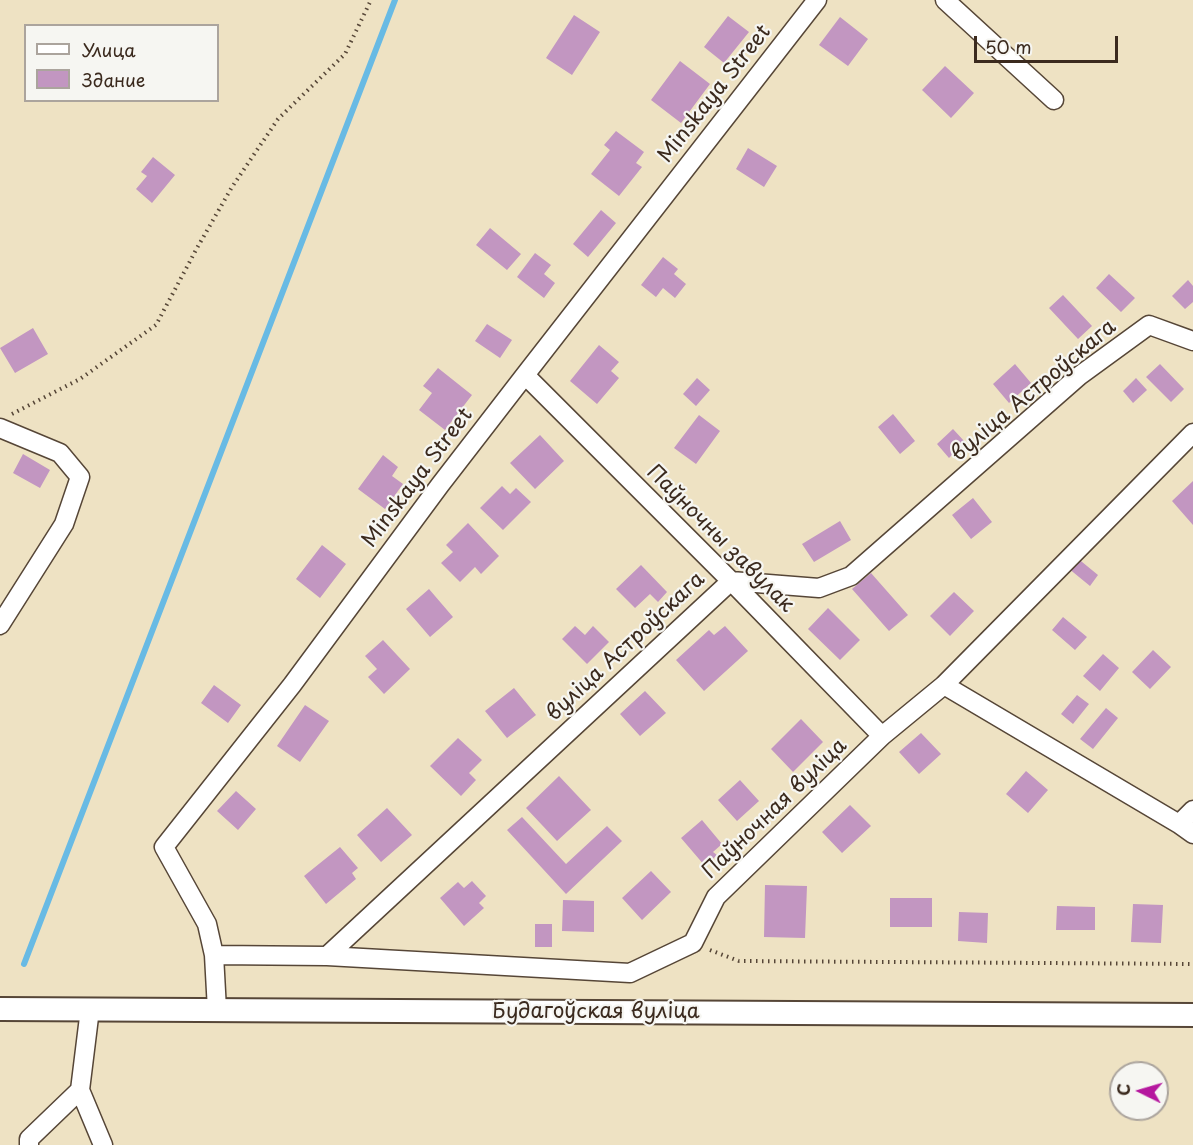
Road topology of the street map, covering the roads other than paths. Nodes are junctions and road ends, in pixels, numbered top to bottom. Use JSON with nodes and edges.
{"nodes":[{"id":1,"x":817,"y":0,"type":"edge"},
{"id":2,"x":945,"y":0,"type":"edge"},
{"id":3,"x":1054,"y":100,"type":"dead end"},
{"id":4,"x":1193,"y":340,"type":"edge"},
{"id":5,"x":525,"y":375,"type":"junction"},
{"id":6,"x":5,"y":422,"type":"edge"},
{"id":7,"x":1193,"y":433,"type":"edge"},
{"id":8,"x":731,"y":581,"type":"junction"},
{"id":9,"x":0,"y":625,"type":"edge"},
{"id":10,"x":944,"y":685,"type":"junction"},
{"id":11,"x":882,"y":736,"type":"junction"},
{"id":12,"x":1193,"y":810,"type":"edge"},
{"id":13,"x":1186,"y":829,"type":"edge"},
{"id":14,"x":214,"y":955,"type":"junction"},
{"id":15,"x":327,"y":956,"type":"junction"},
{"id":16,"x":0,"y":1009,"type":"edge"},
{"id":17,"x":90,"y":1010,"type":"junction"},
{"id":18,"x":217,"y":1010,"type":"junction"},
{"id":19,"x":1193,"y":1015,"type":"edge"},
{"id":20,"x":80,"y":1089,"type":"junction"},
{"id":21,"x":28,"y":1145,"type":"edge"},
{"id":22,"x":103,"y":1145,"type":"edge"}],
"edges":[{"from":1,"to":5,"type":"street","name":"Minskaya Street"},
{"from":2,"to":3,"type":"street"},
{"from":4,"to":8,"type":"street","name":"вуліца Астроўскага"},
{"from":5,"to":8,"type":"street","name":"Паўночны завулак"},
{"from":5,"to":14,"type":"street","name":"Minskaya Street"},
{"from":6,"to":9,"type":"street"},
{"from":7,"to":10,"type":"street","name":"Паўночная вуліца"},
{"from":8,"to":11,"type":"street","name":"Паўночны завулак"},
{"from":8,"to":15,"type":"street","name":"вуліца Астроўскага"},
{"from":10,"to":11,"type":"street","name":"Паўночная вуліца"},
{"from":10,"to":13,"type":"street"},
{"from":11,"to":15,"type":"street","name":"Паўночная вуліца"},
{"from":12,"to":13,"type":"street"},
{"from":14,"to":15,"type":"street"},
{"from":14,"to":18,"type":"street","name":"Minskaya Street"},
{"from":16,"to":17,"type":"street","name":"Будагоўская вуліца"},
{"from":17,"to":18,"type":"street","name":"Будагоўская вуліца"},
{"from":17,"to":20,"type":"street"},
{"from":18,"to":19,"type":"street","name":"Будагоўская вуліца"},
{"from":20,"to":21,"type":"street"},
{"from":20,"to":22,"type":"street"}]}
